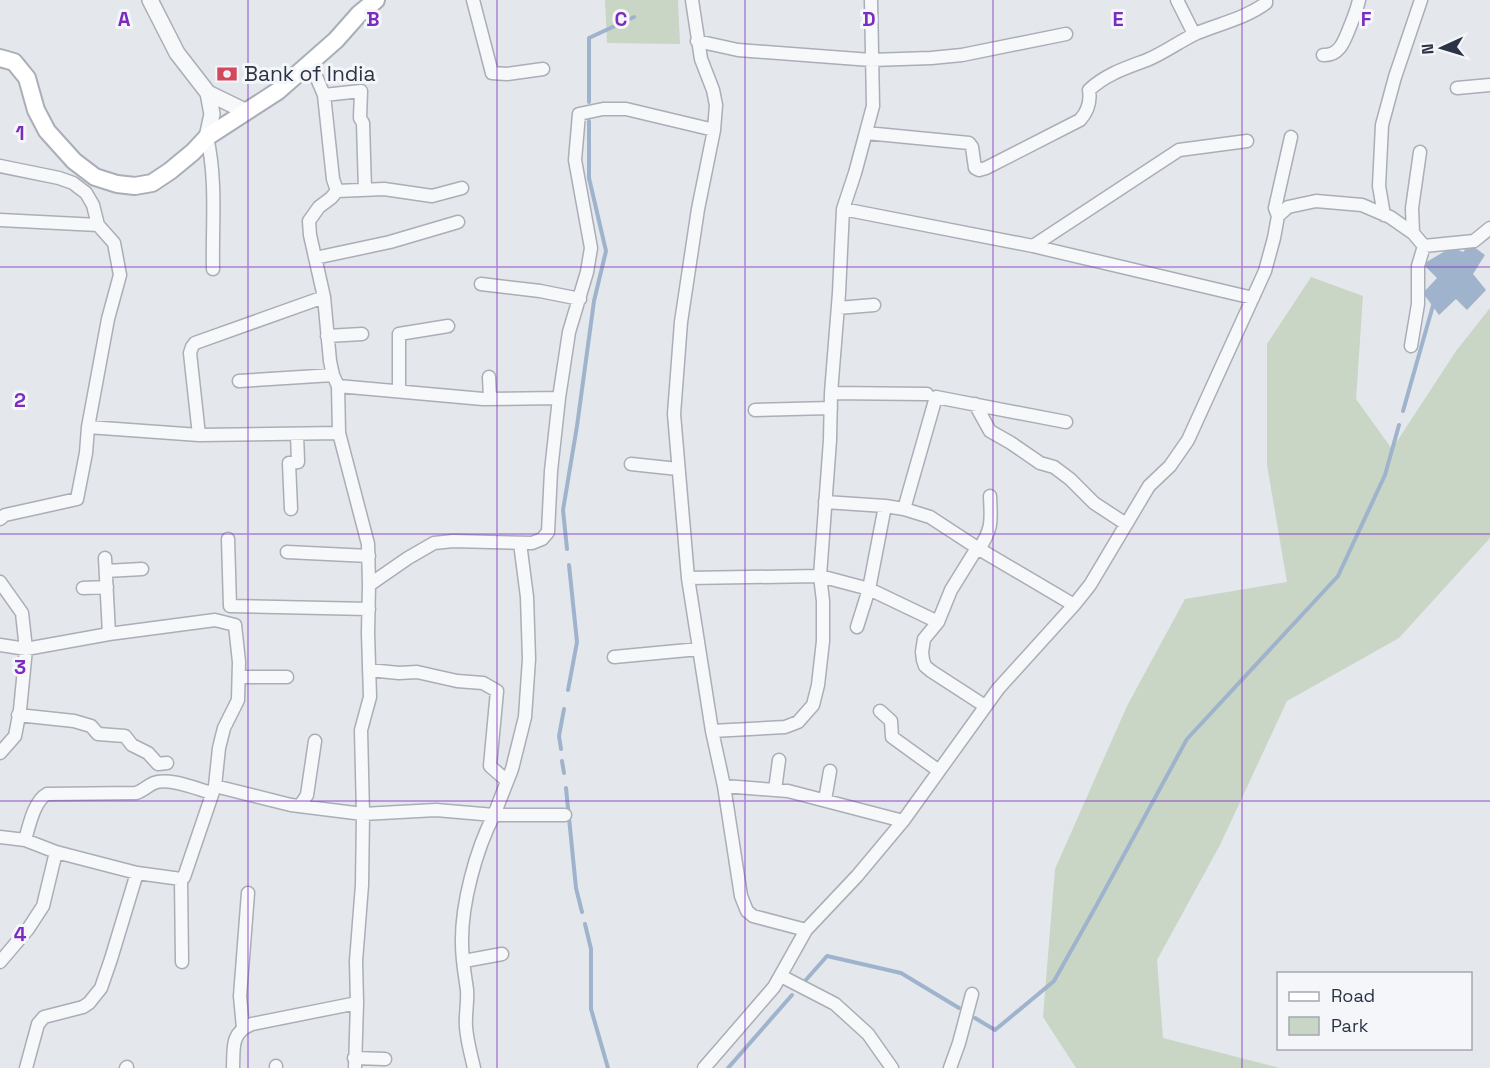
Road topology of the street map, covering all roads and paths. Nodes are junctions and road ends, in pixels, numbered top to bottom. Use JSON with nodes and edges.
{"nodes":[{"id":1,"x":150,"y":0,"type":"edge"},
{"id":2,"x":376,"y":0,"type":"edge"},
{"id":3,"x":473,"y":0,"type":"edge"},
{"id":4,"x":692,"y":0,"type":"edge"},
{"id":5,"x":871,"y":0,"type":"edge"},
{"id":6,"x":1178,"y":0,"type":"edge"},
{"id":7,"x":1266,"y":0,"type":"edge"},
{"id":8,"x":1359,"y":0,"type":"edge"},
{"id":9,"x":1421,"y":0,"type":"edge"},
{"id":10,"x":1066,"y":34,"type":"dead end"},
{"id":11,"x":1194,"y":34,"type":"junction"},
{"id":12,"x":697,"y":41,"type":"junction"},
{"id":13,"x":1323,"y":55,"type":"dead end"},
{"id":14,"x":0,"y":58,"type":"edge"},
{"id":15,"x":871,"y":60,"type":"junction"},
{"id":16,"x":310,"y":62,"type":"junction"},
{"id":17,"x":543,"y":69,"type":"dead end"},
{"id":18,"x":1490,"y":85,"type":"edge"},
{"id":19,"x":1457,"y":88,"type":"dead end"},
{"id":20,"x":208,"y":93,"type":"junction"},
{"id":21,"x":324,"y":95,"type":"junction"},
{"id":22,"x":245,"y":111,"type":"junction"},
{"id":23,"x":714,"y":130,"type":"junction"},
{"id":24,"x":867,"y":133,"type":"junction"},
{"id":25,"x":1291,"y":136,"type":"dead end"},
{"id":26,"x":207,"y":137,"type":"junction"},
{"id":27,"x":1247,"y":141,"type":"dead end"},
{"id":28,"x":1420,"y":152,"type":"dead end"},
{"id":29,"x":0,"y":166,"type":"edge"},
{"id":30,"x":462,"y":188,"type":"dead end"},
{"id":31,"x":365,"y":190,"type":"junction"},
{"id":32,"x":337,"y":191,"type":"junction"},
{"id":33,"x":843,"y":210,"type":"junction"},
{"id":34,"x":1384,"y":215,"type":"junction"},
{"id":35,"x":1278,"y":216,"type":"junction"},
{"id":36,"x":0,"y":220,"type":"edge"},
{"id":37,"x":458,"y":222,"type":"dead end"},
{"id":38,"x":98,"y":225,"type":"junction"},
{"id":39,"x":1490,"y":228,"type":"edge"},
{"id":40,"x":1413,"y":233,"type":"junction"},
{"id":41,"x":1033,"y":246,"type":"junction"},
{"id":42,"x":1424,"y":246,"type":"junction"},
{"id":43,"x":315,"y":258,"type":"junction"},
{"id":44,"x":213,"y":269,"type":"dead end"},
{"id":45,"x":481,"y":284,"type":"dead end"},
{"id":46,"x":324,"y":297,"type":"junction"},
{"id":47,"x":1253,"y":298,"type":"junction"},
{"id":48,"x":580,"y":299,"type":"junction"},
{"id":49,"x":874,"y":305,"type":"dead end"},
{"id":50,"x":838,"y":308,"type":"junction"},
{"id":51,"x":448,"y":326,"type":"dead end"},
{"id":52,"x":362,"y":334,"type":"dead end"},
{"id":53,"x":327,"y":336,"type":"junction"},
{"id":54,"x":1411,"y":346,"type":"dead end"},
{"id":55,"x":489,"y":377,"type":"dead end"},
{"id":56,"x":240,"y":381,"type":"dead end"},
{"id":57,"x":335,"y":381,"type":"junction"},
{"id":58,"x":399,"y":392,"type":"junction"},
{"id":59,"x":831,"y":393,"type":"junction"},
{"id":60,"x":927,"y":394,"type":"dead end"},
{"id":61,"x":559,"y":398,"type":"junction"},
{"id":62,"x":490,"y":399,"type":"junction"},
{"id":63,"x":975,"y":404,"type":"junction"},
{"id":64,"x":831,"y":408,"type":"junction"},
{"id":65,"x":755,"y":410,"type":"dead end"},
{"id":66,"x":1066,"y":422,"type":"dead end"},
{"id":67,"x":88,"y":427,"type":"junction"},
{"id":68,"x":339,"y":433,"type":"junction"},
{"id":69,"x":297,"y":434,"type":"junction"},
{"id":70,"x":199,"y":435,"type":"junction"},
{"id":71,"x":631,"y":464,"type":"dead end"},
{"id":72,"x":678,"y":469,"type":"junction"},
{"id":73,"x":990,"y":496,"type":"dead end"},
{"id":74,"x":825,"y":502,"type":"junction"},
{"id":75,"x":885,"y":506,"type":"junction"},
{"id":76,"x":291,"y":509,"type":"dead end"},
{"id":77,"x":904,"y":509,"type":"junction"},
{"id":78,"x":0,"y":519,"type":"edge"},
{"id":79,"x":1126,"y":524,"type":"junction"},
{"id":80,"x":228,"y":539,"type":"dead end"},
{"id":81,"x":520,"y":543,"type":"junction"},
{"id":82,"x":978,"y":548,"type":"junction"},
{"id":83,"x":287,"y":552,"type":"dead end"},
{"id":84,"x":369,"y":556,"type":"junction"},
{"id":85,"x":105,"y":558,"type":"dead end"},
{"id":86,"x":142,"y":569,"type":"dead end"},
{"id":87,"x":106,"y":571,"type":"junction"},
{"id":88,"x":820,"y":576,"type":"junction"},
{"id":89,"x":688,"y":578,"type":"junction"},
{"id":90,"x":0,"y":582,"type":"edge"},
{"id":91,"x":369,"y":585,"type":"junction"},
{"id":92,"x":107,"y":587,"type":"junction"},
{"id":93,"x":82,"y":588,"type":"dead end"},
{"id":94,"x":869,"y":589,"type":"junction"},
{"id":95,"x":1074,"y":605,"type":"junction"},
{"id":96,"x":369,"y":609,"type":"junction"},
{"id":97,"x":938,"y":622,"type":"junction"},
{"id":98,"x":857,"y":627,"type":"dead end"},
{"id":99,"x":109,"y":634,"type":"junction"},
{"id":100,"x":0,"y":645,"type":"edge"},
{"id":101,"x":699,"y":649,"type":"junction"},
{"id":102,"x":26,"y":650,"type":"junction"},
{"id":103,"x":614,"y":657,"type":"dead end"},
{"id":104,"x":369,"y":670,"type":"junction"},
{"id":105,"x":239,"y":677,"type":"junction"},
{"id":106,"x":287,"y":677,"type":"dead end"},
{"id":107,"x":985,"y":706,"type":"junction"},
{"id":108,"x":880,"y":711,"type":"dead end"},
{"id":109,"x":18,"y":715,"type":"junction"},
{"id":110,"x":712,"y":731,"type":"junction"},
{"id":111,"x":315,"y":741,"type":"dead end"},
{"id":112,"x":0,"y":753,"type":"edge"},
{"id":113,"x":779,"y":760,"type":"dead end"},
{"id":114,"x":167,"y":763,"type":"dead end"},
{"id":115,"x":830,"y":771,"type":"dead end"},
{"id":116,"x":939,"y":771,"type":"junction"},
{"id":117,"x":507,"y":781,"type":"junction"},
{"id":118,"x":724,"y":786,"type":"junction"},
{"id":119,"x":213,"y":789,"type":"junction"},
{"id":120,"x":775,"y":790,"type":"junction"},
{"id":121,"x":825,"y":800,"type":"junction"},
{"id":122,"x":300,"y":806,"type":"junction"},
{"id":123,"x":363,"y":814,"type":"junction"},
{"id":124,"x":494,"y":815,"type":"junction"},
{"id":125,"x":565,"y":815,"type":"dead end"},
{"id":126,"x":903,"y":821,"type":"junction"},
{"id":127,"x":0,"y":837,"type":"edge"},
{"id":128,"x":25,"y":840,"type":"junction"},
{"id":129,"x":56,"y":852,"type":"junction"},
{"id":130,"x":137,"y":873,"type":"junction"},
{"id":131,"x":181,"y":879,"type":"junction"},
{"id":132,"x":248,"y":893,"type":"dead end"},
{"id":133,"x":806,"y":930,"type":"junction"},
{"id":134,"x":502,"y":954,"type":"dead end"},
{"id":135,"x":464,"y":961,"type":"junction"},
{"id":136,"x":0,"y":962,"type":"edge"},
{"id":137,"x":182,"y":962,"type":"dead end"},
{"id":138,"x":781,"y":976,"type":"junction"},
{"id":139,"x":972,"y":994,"type":"dead end"},
{"id":140,"x":357,"y":1003,"type":"junction"},
{"id":141,"x":243,"y":1028,"type":"junction"},
{"id":142,"x":385,"y":1059,"type":"dead end"},
{"id":143,"x":354,"y":1063,"type":"edge"},
{"id":144,"x":26,"y":1068,"type":"edge"},
{"id":145,"x":233,"y":1068,"type":"edge"},
{"id":146,"x":474,"y":1068,"type":"edge"},
{"id":147,"x":704,"y":1068,"type":"edge"},
{"id":148,"x":892,"y":1068,"type":"edge"},
{"id":149,"x":950,"y":1068,"type":"edge"}],
"edges":[{"from":1,"to":20,"type":"street"},
{"from":2,"to":16,"type":"main road"},
{"from":3,"to":17,"type":"street"},
{"from":4,"to":12,"type":"street"},
{"from":5,"to":15,"type":"street"},
{"from":6,"to":11,"type":"street"},
{"from":7,"to":11,"type":"street"},
{"from":8,"to":13,"type":"street"},
{"from":9,"to":34,"type":"street"},
{"from":10,"to":15,"type":"street"},
{"from":11,"to":24,"type":"street"},
{"from":12,"to":15,"type":"street"},
{"from":12,"to":23,"type":"street"},
{"from":14,"to":26,"type":"main road"},
{"from":15,"to":24,"type":"street"},
{"from":16,"to":21,"type":"street"},
{"from":16,"to":22,"type":"main road"},
{"from":18,"to":19,"type":"street"},
{"from":20,"to":22,"type":"street"},
{"from":20,"to":26,"type":"street"},
{"from":21,"to":31,"type":"street"},
{"from":21,"to":32,"type":"street"},
{"from":22,"to":26,"type":"main road"},
{"from":23,"to":48,"type":"street"},
{"from":23,"to":72,"type":"street"},
{"from":24,"to":33,"type":"street"},
{"from":25,"to":35,"type":"street"},
{"from":26,"to":44,"type":"street"},
{"from":27,"to":41,"type":"street"},
{"from":28,"to":40,"type":"street"},
{"from":29,"to":38,"type":"street"},
{"from":30,"to":31,"type":"street"},
{"from":31,"to":32,"type":"street"},
{"from":32,"to":43,"type":"street"},
{"from":33,"to":41,"type":"street"},
{"from":33,"to":50,"type":"street"},
{"from":34,"to":35,"type":"street"},
{"from":34,"to":40,"type":"street"},
{"from":35,"to":47,"type":"street"},
{"from":36,"to":38,"type":"street"},
{"from":37,"to":43,"type":"street"},
{"from":38,"to":67,"type":"street"},
{"from":39,"to":42,"type":"street"},
{"from":40,"to":42,"type":"street"},
{"from":41,"to":47,"type":"street"},
{"from":42,"to":54,"type":"street"},
{"from":43,"to":46,"type":"street"},
{"from":45,"to":48,"type":"street"},
{"from":46,"to":53,"type":"street"},
{"from":46,"to":70,"type":"street"},
{"from":47,"to":79,"type":"street"},
{"from":48,"to":61,"type":"street"},
{"from":49,"to":50,"type":"street"},
{"from":50,"to":59,"type":"street"},
{"from":51,"to":58,"type":"street"},
{"from":52,"to":53,"type":"street"},
{"from":53,"to":57,"type":"street"},
{"from":55,"to":62,"type":"street"},
{"from":56,"to":57,"type":"street"},
{"from":57,"to":58,"type":"street"},
{"from":57,"to":68,"type":"street"},
{"from":58,"to":62,"type":"street"},
{"from":59,"to":60,"type":"street"},
{"from":59,"to":64,"type":"street"},
{"from":61,"to":62,"type":"street"},
{"from":61,"to":81,"type":"street"},
{"from":63,"to":66,"type":"street"},
{"from":63,"to":77,"type":"street"},
{"from":63,"to":79,"type":"street"},
{"from":64,"to":65,"type":"street"},
{"from":64,"to":74,"type":"street"},
{"from":67,"to":70,"type":"street"},
{"from":67,"to":78,"type":"street"},
{"from":68,"to":69,"type":"street"},
{"from":68,"to":84,"type":"street"},
{"from":69,"to":70,"type":"street"},
{"from":69,"to":76,"type":"street"},
{"from":71,"to":72,"type":"street"},
{"from":72,"to":89,"type":"street"},
{"from":73,"to":82,"type":"street"},
{"from":74,"to":75,"type":"street"},
{"from":74,"to":88,"type":"street"},
{"from":75,"to":77,"type":"street"},
{"from":75,"to":94,"type":"street"},
{"from":77,"to":82,"type":"street"},
{"from":79,"to":95,"type":"street"},
{"from":80,"to":96,"type":"street"},
{"from":81,"to":91,"type":"street"},
{"from":81,"to":117,"type":"street"},
{"from":82,"to":95,"type":"street"},
{"from":82,"to":97,"type":"street"},
{"from":83,"to":84,"type":"street"},
{"from":84,"to":91,"type":"street"},
{"from":85,"to":87,"type":"street"},
{"from":86,"to":87,"type":"street"},
{"from":87,"to":92,"type":"street"},
{"from":88,"to":89,"type":"street"},
{"from":88,"to":94,"type":"street"},
{"from":88,"to":110,"type":"street"},
{"from":89,"to":101,"type":"street"},
{"from":90,"to":102,"type":"street"},
{"from":91,"to":96,"type":"street"},
{"from":92,"to":93,"type":"street"},
{"from":92,"to":99,"type":"street"},
{"from":94,"to":97,"type":"street"},
{"from":94,"to":98,"type":"street"},
{"from":95,"to":107,"type":"street"},
{"from":96,"to":104,"type":"street"},
{"from":97,"to":107,"type":"street"},
{"from":99,"to":102,"type":"street"},
{"from":99,"to":105,"type":"street"},
{"from":100,"to":102,"type":"street"},
{"from":101,"to":103,"type":"street"},
{"from":101,"to":110,"type":"street"},
{"from":102,"to":109,"type":"street"},
{"from":104,"to":117,"type":"street"},
{"from":104,"to":123,"type":"street"},
{"from":105,"to":106,"type":"street"},
{"from":105,"to":119,"type":"street"},
{"from":107,"to":116,"type":"street"},
{"from":108,"to":116,"type":"street"},
{"from":109,"to":112,"type":"street"},
{"from":109,"to":114,"type":"street"},
{"from":110,"to":118,"type":"street"},
{"from":111,"to":122,"type":"street"},
{"from":113,"to":120,"type":"street"},
{"from":115,"to":121,"type":"street"},
{"from":116,"to":126,"type":"street"},
{"from":117,"to":124,"type":"street"},
{"from":118,"to":120,"type":"street"},
{"from":118,"to":133,"type":"street"},
{"from":119,"to":122,"type":"street"},
{"from":119,"to":128,"type":"street"},
{"from":119,"to":131,"type":"street"},
{"from":120,"to":121,"type":"street"},
{"from":121,"to":126,"type":"street"},
{"from":122,"to":123,"type":"street"},
{"from":123,"to":124,"type":"street"},
{"from":123,"to":140,"type":"street"},
{"from":124,"to":125,"type":"street"},
{"from":124,"to":135,"type":"street"},
{"from":126,"to":133,"type":"street"},
{"from":127,"to":128,"type":"street"},
{"from":128,"to":129,"type":"street"},
{"from":129,"to":130,"type":"street"},
{"from":129,"to":136,"type":"street"},
{"from":130,"to":131,"type":"street"},
{"from":130,"to":144,"type":"street"},
{"from":131,"to":137,"type":"street"},
{"from":132,"to":141,"type":"street"},
{"from":133,"to":138,"type":"street"},
{"from":134,"to":135,"type":"street"},
{"from":135,"to":146,"type":"street"},
{"from":138,"to":147,"type":"street"},
{"from":138,"to":148,"type":"street"},
{"from":139,"to":149,"type":"street"},
{"from":140,"to":141,"type":"street"},
{"from":140,"to":143,"type":"street"},
{"from":141,"to":145,"type":"street"},
{"from":142,"to":143,"type":"street"}]}
